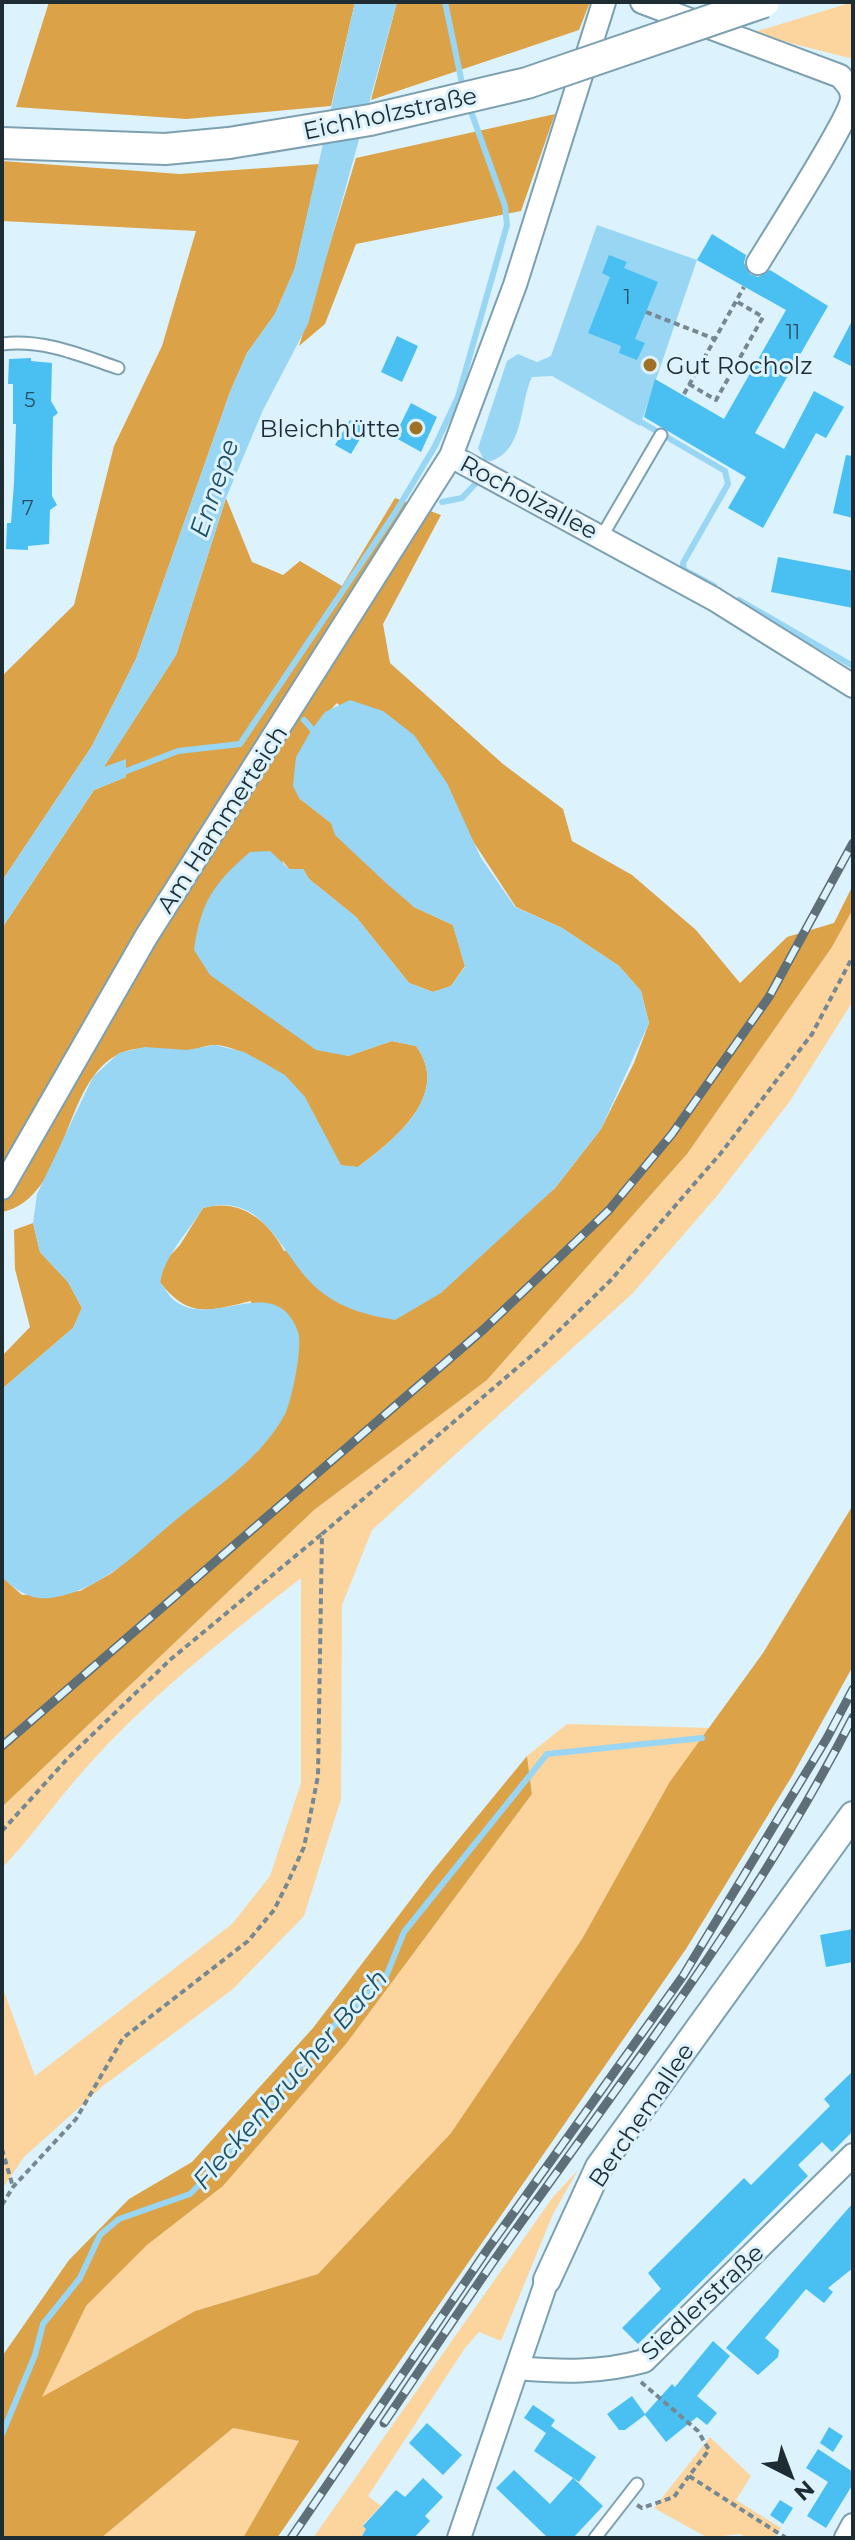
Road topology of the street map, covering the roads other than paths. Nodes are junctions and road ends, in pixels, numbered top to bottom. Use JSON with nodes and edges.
{"nodes":[{"id":1,"x":604,"y":2,"type":"edge"},
{"id":2,"x":642,"y":2,"type":"edge"},
{"id":3,"x":764,"y":2,"type":"edge"},
{"id":4,"x":2,"y":143,"type":"edge"},
{"id":5,"x":758,"y":263,"type":"dead end"},
{"id":6,"x":2,"y":344,"type":"edge"},
{"id":7,"x":118,"y":368,"type":"dead end"},
{"id":8,"x":661,"y":435,"type":"dead end"},
{"id":9,"x":451,"y":456,"type":"junction"},
{"id":10,"x":602,"y":536,"type":"junction"},
{"id":11,"x":853,"y":686,"type":"edge"},
{"id":12,"x":2,"y":1188,"type":"edge"},
{"id":13,"x":853,"y":1815,"type":"edge"},
{"id":14,"x":853,"y":2155,"type":"edge"},
{"id":15,"x":547,"y":2280,"type":"joint"},
{"id":16,"x":517,"y":2368,"type":"junction"},
{"id":17,"x":637,"y":2484,"type":"dead end"},
{"id":18,"x":853,"y":2525,"type":"edge"},
{"id":19,"x":459,"y":2538,"type":"edge"},
{"id":20,"x":595,"y":2538,"type":"edge"},
{"id":21,"x":846,"y":2538,"type":"edge"}],
"edges":[{"from":1,"to":9,"type":"street","name":"Rocholzallee"},
{"from":2,"to":5,"type":"street"},
{"from":3,"to":4,"type":"main road","name":"Eichholzstraße","bridge":true},
{"from":6,"to":7,"type":"lane"},
{"from":8,"to":10,"type":"lane"},
{"from":9,"to":10,"type":"street","name":"Rocholzallee"},
{"from":9,"to":12,"type":"street","name":"Am Hammerteich"},
{"from":10,"to":11,"type":"street","name":"Rocholzallee"},
{"from":13,"to":15,"type":"street","name":"Berchemallee"},
{"from":14,"to":16,"type":"street","name":"Siedlerstraße"},
{"from":15,"to":16,"type":"street","name":"Berchemallee"},
{"from":16,"to":19,"type":"street","name":"Berchemallee"},
{"from":17,"to":20,"type":"lane"},
{"from":18,"to":21,"type":"street"}]}
